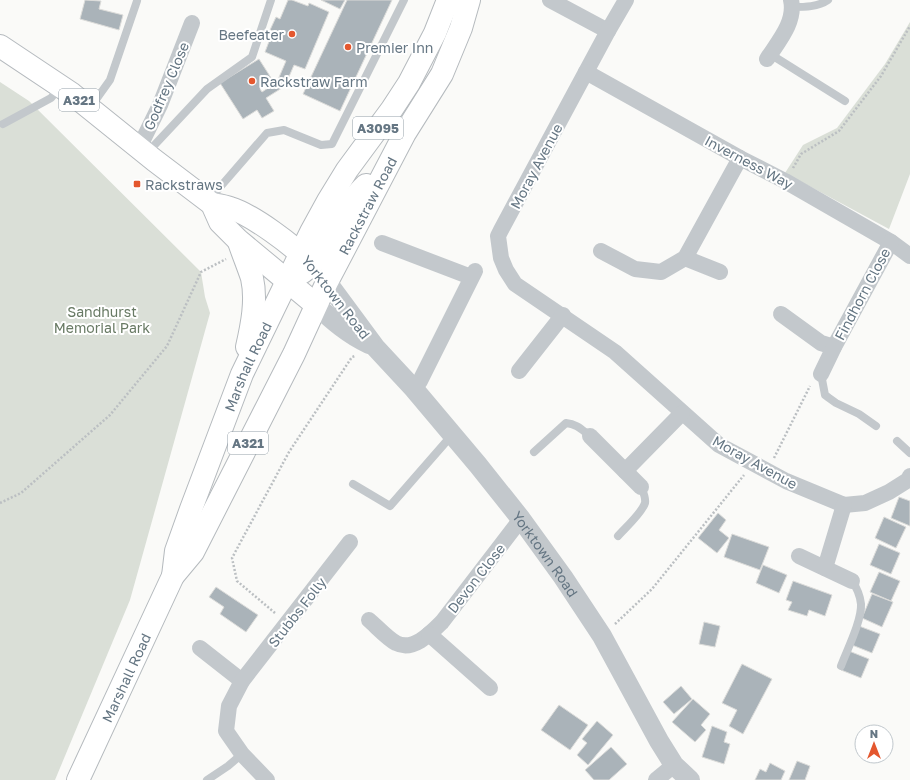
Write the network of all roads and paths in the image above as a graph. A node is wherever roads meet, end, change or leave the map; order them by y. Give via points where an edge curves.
1 (271, 0) edge
2 (404, 0) edge
3 (448, 0) edge
4 (469, 0) edge
5 (550, 0) edge
6 (626, 0) edge
7 (828, 0) edge
8 (137, 1) dead end
9 (792, 4) edge
10 (192, 23) dead end
11 (608, 31) junction
12 (0, 46) edge
13 (769, 57) joint
14 (586, 72) junction
15 (61, 87) junction
16 (845, 101) dead end
17 (90, 109) junction
18 (2, 124) dead end
19 (142, 151) junction
20 (740, 158) junction
21 (388, 166) junction
22 (210, 203) junction
23 (891, 242) junction
24 (382, 243) dead end
25 (235, 248) junction
26 (601, 252) dead end
27 (910, 256) edge
28 (685, 258) junction
29 (306, 259) junction
30 (720, 272) dead end
31 (287, 280) junction
32 (327, 282) junction
33 (315, 304) junction
34 (781, 314) dead end
35 (563, 316) junction
36 (375, 347) junction
37 (834, 347) junction
38 (518, 370) dead end
39 (242, 374) junction
40 (821, 374) junction
41 (414, 389) junction
42 (682, 413) junction
43 (876, 426) dead end
44 (452, 435) junction
45 (590, 436) joint
46 (897, 441) dead end
47 (534, 452) dead end
48 (910, 453) edge
49 (752, 462) junction
50 (625, 471) junction
51 (767, 471) junction
52 (910, 476) edge
53 (353, 484) dead end
54 (641, 487) joint
55 (0, 503) edge
56 (844, 505) junction
57 (521, 519) junction
58 (618, 536) dead end
59 (350, 542) dead end
60 (799, 556) dead end
61 (825, 568) junction
62 (173, 576) junction
63 (852, 581) joint
64 (369, 620) dead end
65 (288, 624) junction
66 (429, 634) junction
67 (602, 636) junction
68 (200, 648) dead end
69 (841, 666) dead end
70 (242, 681) junction
71 (490, 688) dead end
72 (242, 754) junction
73 (674, 765) junction
74 (78, 780) edge
75 (207, 780) edge
76 (267, 780) edge
77 (656, 780) edge
78 (690, 780) edge

1 - 19 lane via 252,58 207,89
2 - 22 lane via 332,144 321,145 284,130 267,133
3 - 29 main road, A3095 via 435,33 409,83 328,201
4 - 21 main road, Rackstraw Road / A3095 via 461,28 442,74 405,133
5 - 11 street
6 - 11 street, Moray Avenue
7 - 9 lane via 812,6
8 - 17 lane via 110,80
9 - 13 street via 790,22
10 - 19 street, Godfrey Close
11 - 14 street, Moray Avenue
12 - 15 main road, Yorktown Road / A321
13 - 16 lane
14 - 20 street, Inverness Way
14 - 35 street, Moray Avenue via 498,236 501,258 515,284
15 - 17 main road, Yorktown Road / A321
15 - 18 lane via 51,98
17 - 19 main road, Yorktown Road / A321
19 - 22 main road, Yorktown Road / A321
20 - 23 street, Inverness Way
20 - 28 street
21 - 29 main road, A3095 via 362,189 319,258
21 - 32 main road, Rackstraw Road / A3095
22 - 25 main road, Yorktown Road / A321
22 - 29 main road, Yorktown Road / A321 via 246,215
23 - 27 street, Inverness Way
23 - 37 street, Findhorn Close
24 - 41 street via 473,274
25 - 31 main road, Yorktown Road / A321
25 - 39 main road via 252,279 254,300 251,331
25 - 55 path via 201,272 167,346 110,415 21,493
26 - 28 street via 635,269 661,272
28 - 30 street
29 - 31 main road, Marshall Road / A321
29 - 32 main road, Yorktown Road / A321
31 - 33 main road, Yorktown Road / A321
31 - 39 main road, Marshall Road / A321
32 - 33 main road, Rackstraw Road / A321
32 - 36 street, Yorktown Road
33 - 36 street, Yorktown Road via 337,325
33 - 62 main road, Marshall Road / A321 via 292,358 193,552
34 - 37 street, Findhorn Close via 821,343
35 - 38 street
35 - 42 street, Moray Avenue via 615,352
36 - 41 street, Yorktown Road
36 - 65 path via 352,357 329,390 289,452 232,558 237,581
37 - 40 street, Findhorn Close
39 - 62 main road, Marshall Road / A321 via 176,552
40 - 43 lane via 825,395
40 - 51 path via 810,386
41 - 44 street, Yorktown Road
42 - 49 street, Moray Avenue via 719,445
42 - 50 street
44 - 53 lane via 390,506
44 - 57 street, Yorktown Road
45 - 47 lane via 579,426 566,423
45 - 50 street
46 - 48 lane
49 - 51 street, Moray Avenue
49 - 67 path via 742,480 652,589
50 - 54 street
51 - 56 street, Moray Avenue via 786,482
52 - 56 street, Moray Avenue via 889,492 865,503
54 - 58 lane via 645,504
56 - 61 street
57 - 66 street, Devon Close via 442,622
57 - 67 street, Yorktown Road
59 - 65 street, Stubbs Folly
60 - 61 street
61 - 63 street
62 - 74 main road, Marshall Road / A321
63 - 69 lane via 858,590 861,605 858,623
64 - 66 street, Devon Close via 396,643 409,645
65 - 70 street, Stubbs Folly
66 - 71 street
67 - 73 street, Yorktown Road via 658,741
68 - 70 street
70 - 72 street, Stubbs Folly via 229,706 226,730
72 - 75 lane
72 - 76 street, Stubbs Folly
73 - 77 street
73 - 78 street, Yorktown Road

